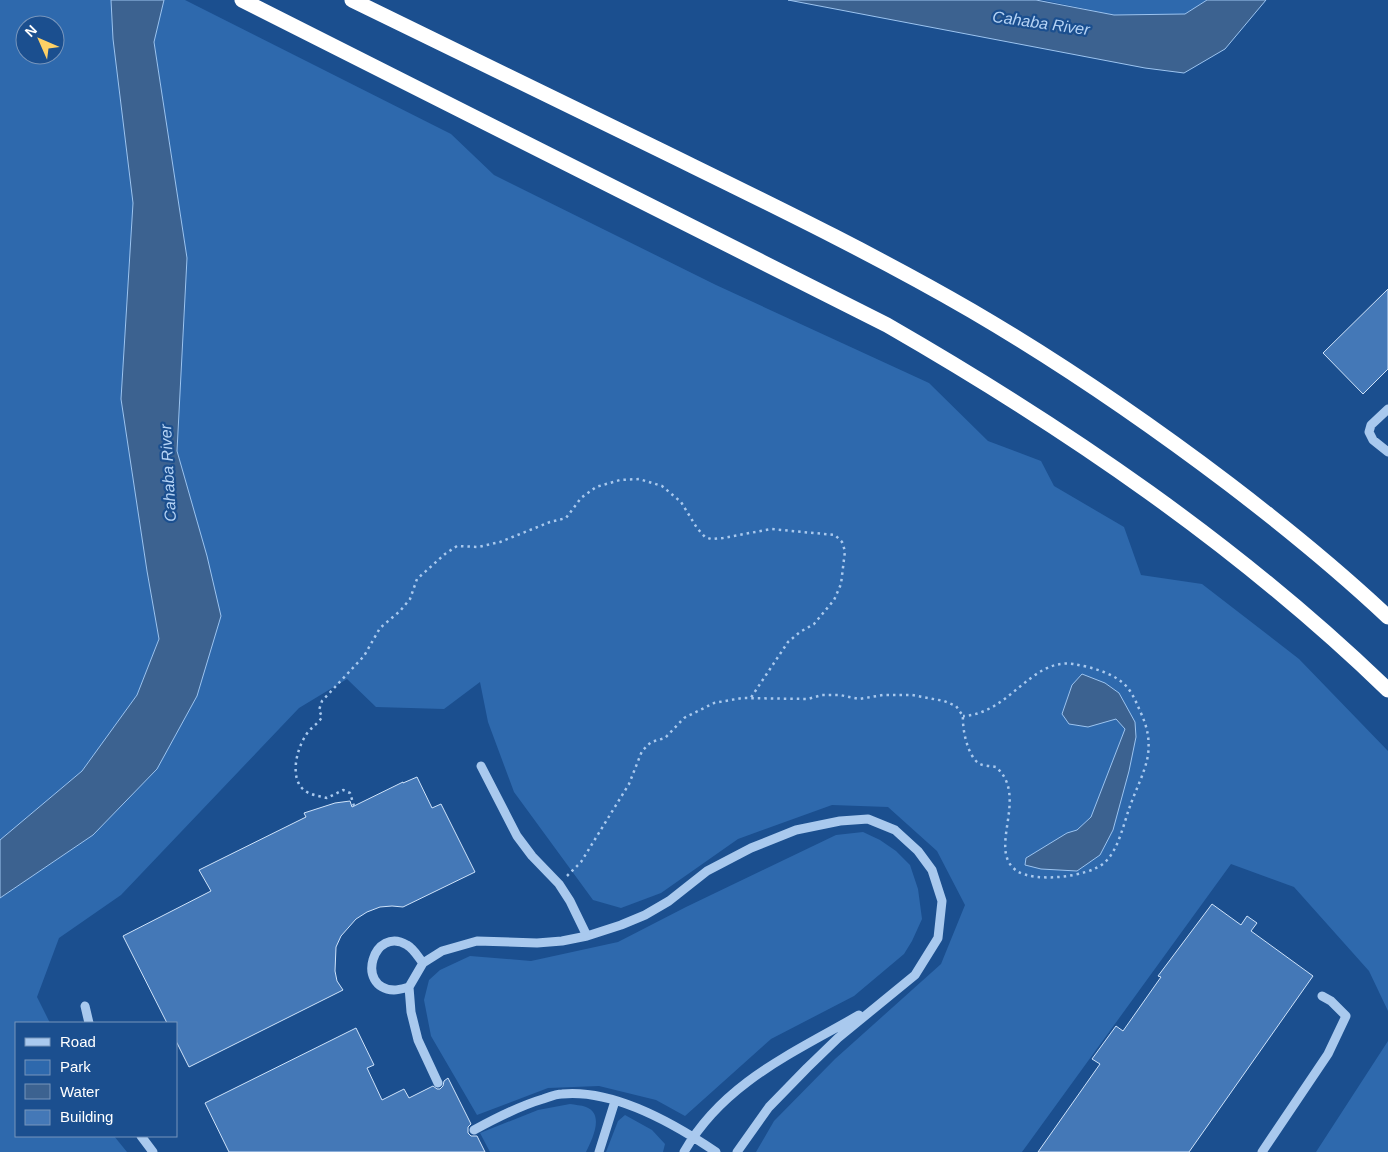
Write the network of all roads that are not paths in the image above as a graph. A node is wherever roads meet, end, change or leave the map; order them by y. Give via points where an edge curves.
1 (242, 0) edge
2 (352, 0) edge
3 (1388, 409) edge
4 (1388, 452) edge
5 (1388, 617) edge
6 (1388, 690) edge
7 (481, 766) dead end
8 (587, 936) junction
9 (423, 963) junction
10 (410, 987) junction
11 (1322, 996) dead end
12 (881, 1002) junction
13 (85, 1006) dead end
14 (89, 1022) edge
15 (438, 1084) dead end
16 (615, 1101) junction
17 (474, 1130) dead end
18 (693, 1136) junction
19 (143, 1137) edge
20 (153, 1152) edge
21 (599, 1152) edge
22 (684, 1152) edge
23 (716, 1152) edge
24 (737, 1152) edge
25 (1262, 1152) edge

1 - 6 highway via 888,325 989,384 1061,430 1222,547 1310,619
2 - 5 highway via 833,236 973,312 1153,427 1264,511
3 - 4 lane via 1369,432 1373,440
7 - 8 lane via 517,836 559,884
8 - 9 lane via 537,943 477,941 442,950
8 - 12 lane via 645,915 708,871 769,841 796,830 868,819 895,830 918,850 932,870 942,901 938,938 914,975
9 - 10 lane
9 - 10 lane via 413,950 400,942 384,944 374,956 372,972 380,984 395,990
10 - 15 lane via 418,1040
11 - 25 lane via 1346,1016 1328,1054
12 - 18 lane via 772,1064 745,1083 713,1111
12 - 24 lane via 838,1038 769,1107
13 - 14 lane
16 - 17 lane via 587,1094 561,1094 523,1105
16 - 18 lane
16 - 21 lane
18 - 22 lane
18 - 23 lane
19 - 20 lane

